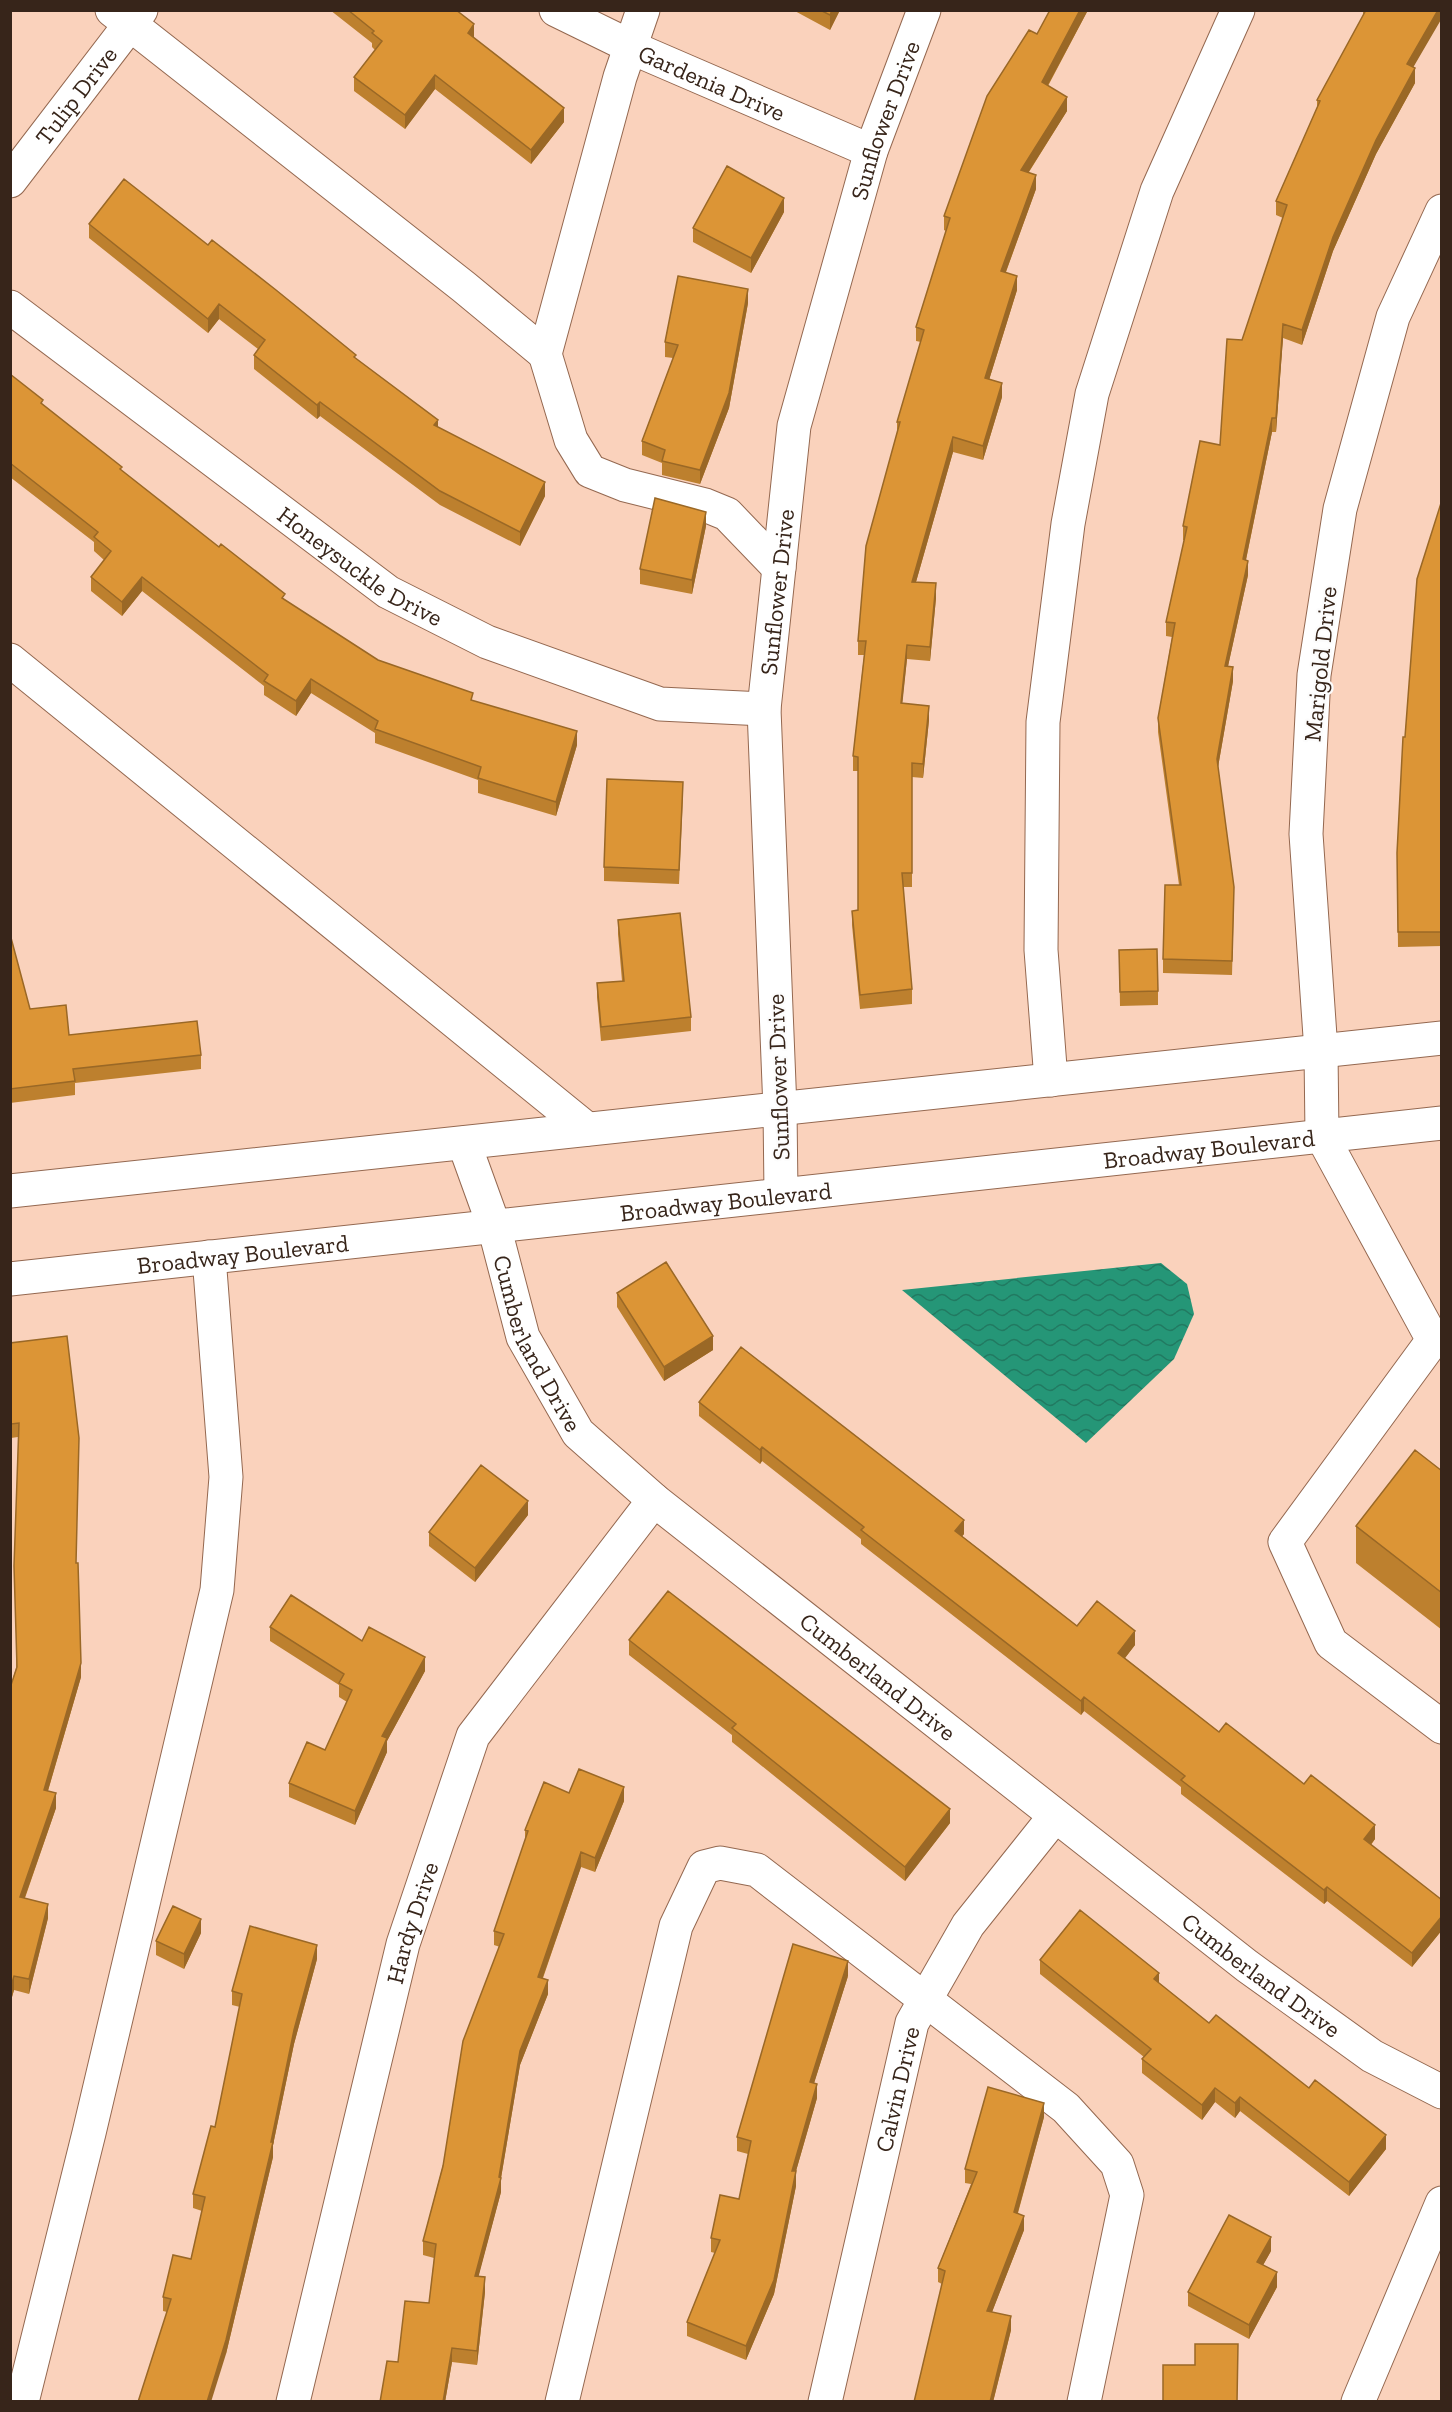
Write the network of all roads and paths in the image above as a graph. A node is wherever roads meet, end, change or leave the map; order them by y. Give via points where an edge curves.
1 (556, 10) edge
2 (644, 10) edge
3 (924, 10) edge
4 (1238, 10) edge
5 (128, 15) edge
6 (630, 46) junction
7 (871, 151) junction
8 (10, 181) edge
9 (1442, 211) edge
10 (10, 307) edge
11 (545, 354) junction
12 (779, 568) junction
13 (10, 660) edge
14 (764, 709) junction
15 (1442, 1038) edge
16 (1321, 1051) junction
17 (1051, 1080) junction
18 (780, 1109) junction
19 (1442, 1123) edge
20 (587, 1129) junction
21 (1322, 1136) junction
22 (464, 1143) junction
23 (10, 1191) edge
24 (781, 1194) junction
25 (494, 1226) junction
26 (209, 1257) junction
27 (10, 1279) edge
28 (1437, 1335) edge
29 (654, 1500) junction
30 (1442, 1727) edge
31 (1055, 1816) junction
32 (926, 1999) junction
33 (1442, 2092) edge
34 (1442, 2203) edge
35 (22, 2402) edge
36 (293, 2402) edge
37 (562, 2402) edge
38 (825, 2402) edge
39 (1084, 2402) edge
40 (1358, 2402) edge

1 - 6 street, Gardenia Drive
2 - 6 street
3 - 7 street, Sunflower Drive
4 - 17 street via 1157,191 1092,394 1068,524 1044,722 1041,950
5 - 8 street, Tulip Drive
5 - 11 street
6 - 7 street, Gardenia Drive
6 - 11 street
7 - 12 street, Sunflower Drive via 794,426
9 - 16 street, Marigold Drive via 1393,317 1343,498 1314,675 1306,834
10 - 14 street, Honeysuckle Drive via 388,591 487,642 660,704
11 - 12 street via 571,440 590,471 727,514
12 - 14 street, Sunflower Drive
13 - 20 street
14 - 18 street, Sunflower Drive
15 - 16 street
16 - 17 street
16 - 21 street, Marigold Drive
17 - 18 street
18 - 20 street
18 - 24 street, Sunflower Drive
19 - 21 street, Broadway Boulevard
20 - 22 street
21 - 24 street, Broadway Boulevard
21 - 28 street
22 - 23 street
22 - 25 street, Cumberland Drive
24 - 25 street, Broadway Boulevard
25 - 26 street, Broadway Boulevard
25 - 29 street, Cumberland Drive via 523,1337 578,1433
26 - 27 street, Broadway Boulevard
26 - 35 street via 226,1477 217,1590
28 - 30 street via 1285,1542 1331,1642
29 - 31 street, Cumberland Drive
29 - 36 street, Hardy Drive via 473,1736 403,1944
31 - 32 street, Calvin Drive via 968,1925
31 - 33 street, Cumberland Drive via 1247,1966 1372,2056
32 - 37 street via 757,1870 720,1863 704,1868 676,1926
32 - 38 street, Calvin Drive via 912,2023
32 - 39 street via 1066,2108 1117,2163 1127,2196
34 - 40 street

